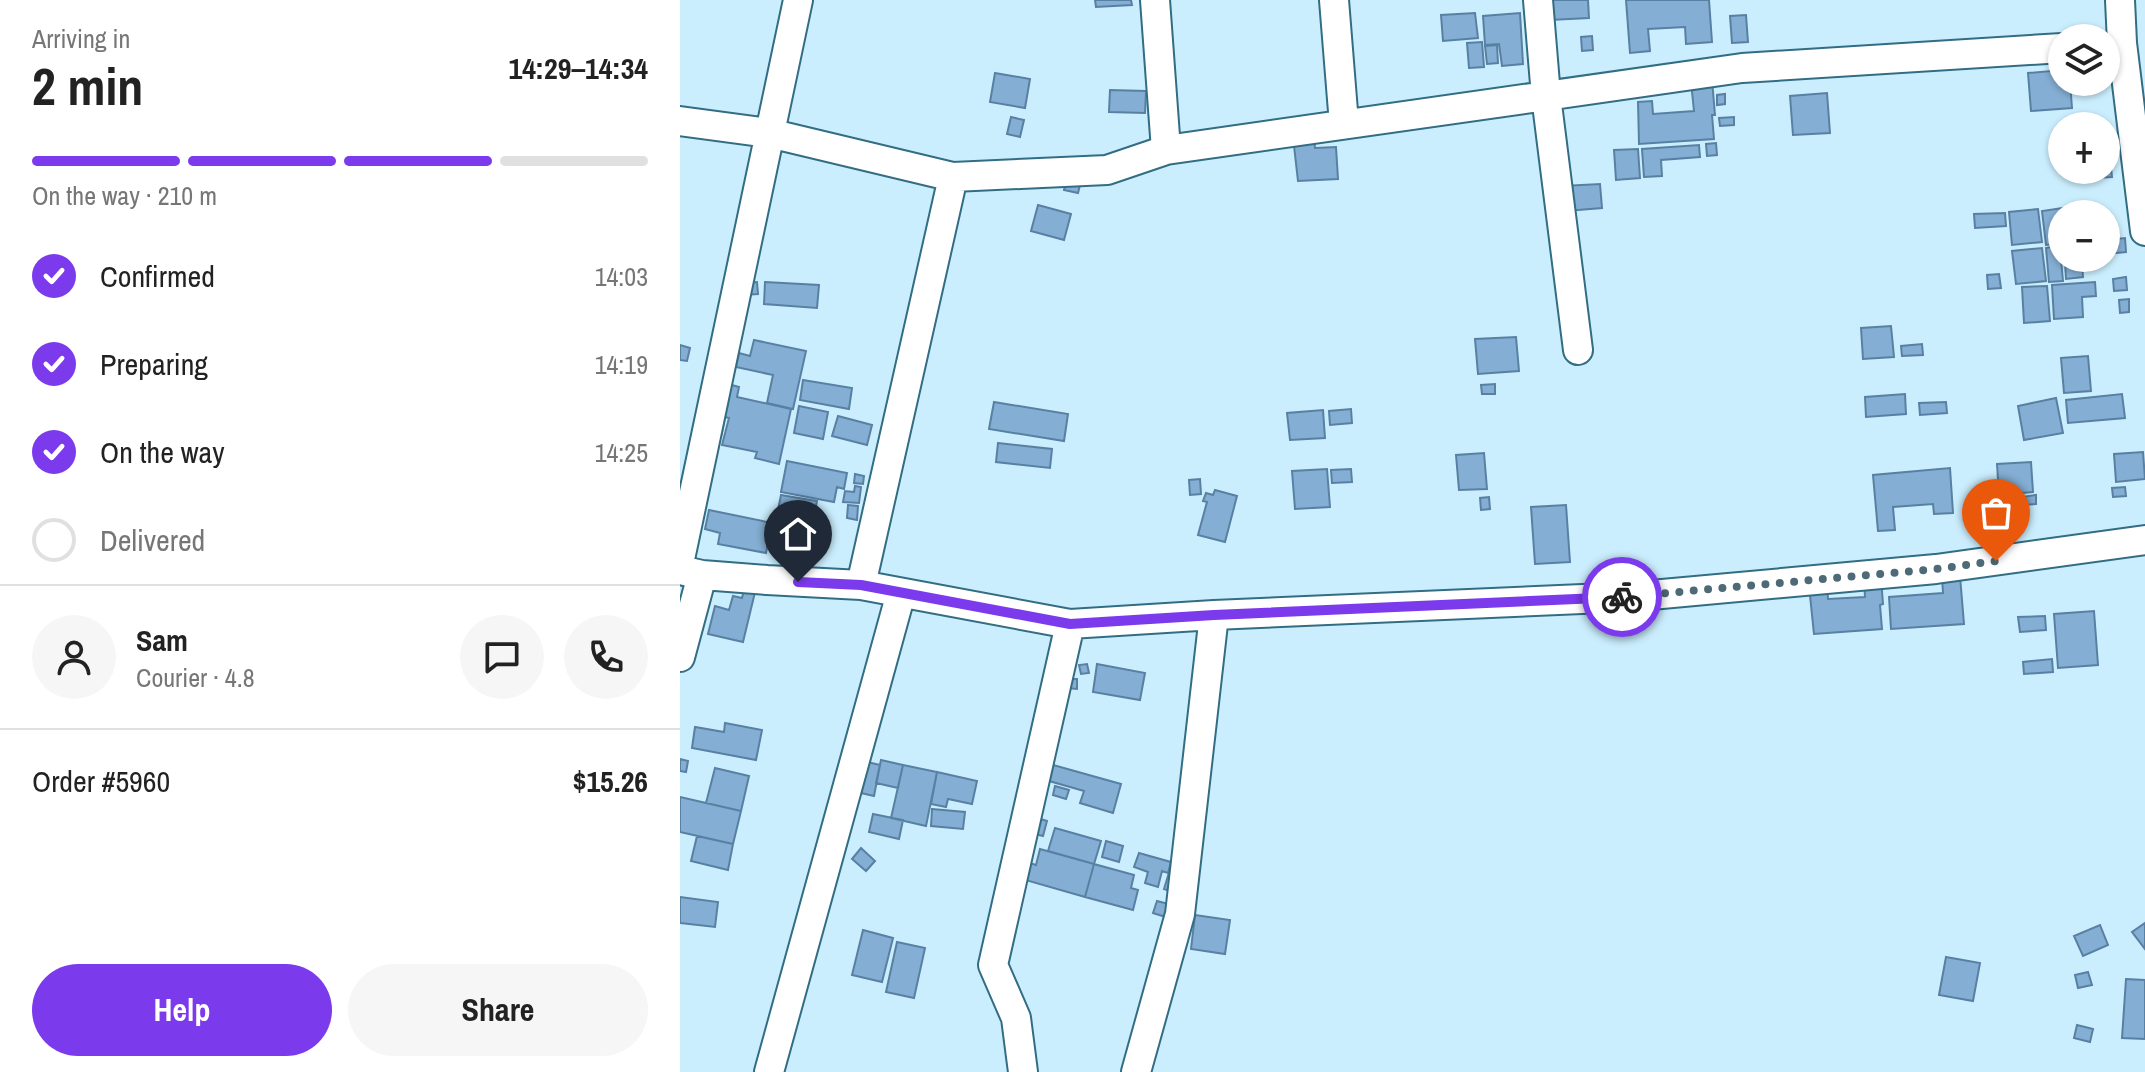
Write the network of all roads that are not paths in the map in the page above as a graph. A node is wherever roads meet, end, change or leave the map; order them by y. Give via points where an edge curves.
1 (798, 0) edge
2 (1155, 0) edge
3 (1334, 0) edge
4 (1538, 0) edge
5 (2120, 0) edge
6 (2124, 43) edge
7 (2048, 49) edge
8 (1546, 96) junction
9 (680, 121) edge
10 (1344, 124) junction
11 (769, 133) junction
12 (1166, 150) junction
13 (953, 177) junction
14 (2145, 231) edge
15 (1578, 350) dead end
16 (2145, 540) edge
17 (687, 568) edge
18 (861, 585) junction
19 (901, 593) junction
20 (1214, 615) junction
21 (1070, 624) junction
22 (680, 657) edge
23 (769, 1072) edge
24 (1023, 1072) edge
25 (1136, 1072) edge

1 - 11 street
2 - 12 street
3 - 10 street
4 - 8 street
5 - 6 street
6 - 14 street
7 - 8 street via 1742,68
8 - 10 street
8 - 15 street
9 - 11 street
10 - 12 street
11 - 13 street
11 - 17 street
12 - 13 street via 1107,170
13 - 18 street
16 - 20 street via 1936,569 1629,597
17 - 18 street
17 - 22 street
18 - 19 street
19 - 21 street
19 - 23 street
20 - 21 street
20 - 25 street via 1180,914
21 - 24 street via 993,965 1016,1018

